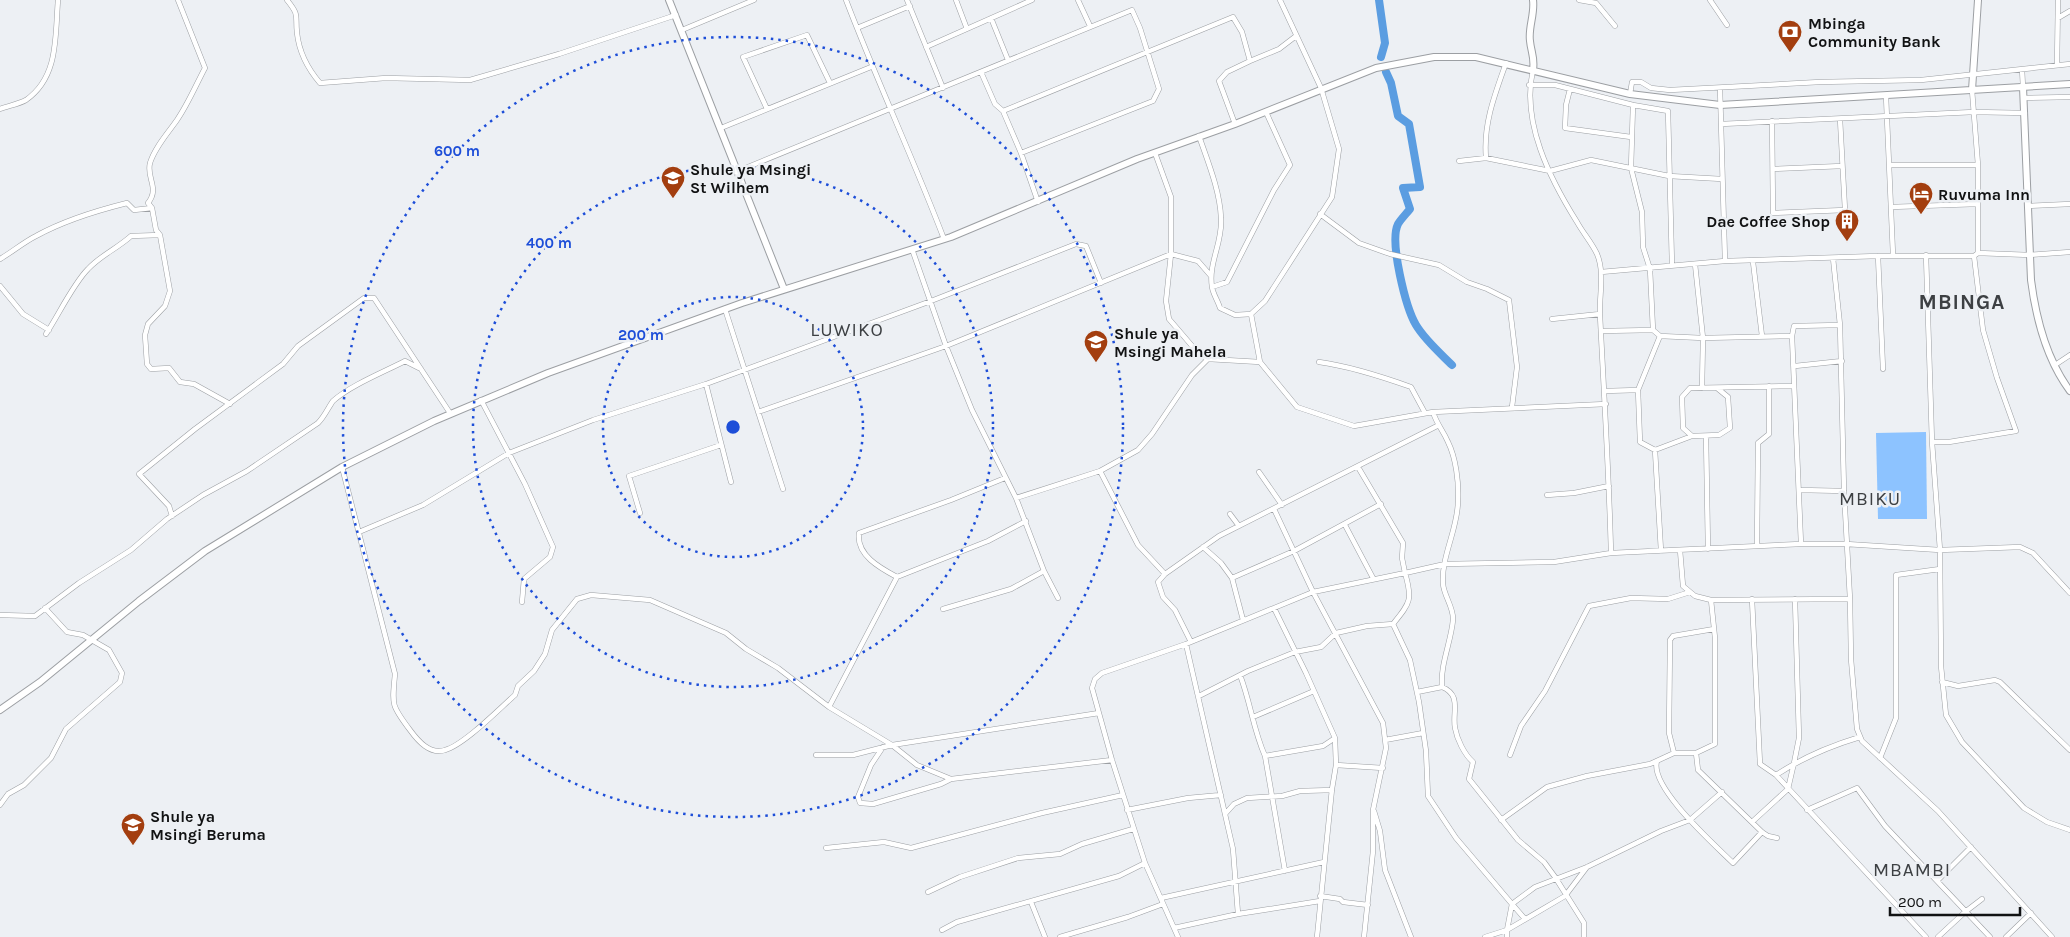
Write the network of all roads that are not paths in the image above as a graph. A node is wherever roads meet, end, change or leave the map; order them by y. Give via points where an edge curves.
1 (58, 0) edge
2 (178, 0) edge
3 (288, 0) edge
4 (670, 0) edge
5 (754, 0) edge
6 (846, 0) edge
7 (908, 0) edge
8 (956, 0) edge
9 (1030, 0) edge
10 (1078, 0) edge
11 (1280, 0) edge
12 (1533, 0) edge
13 (1579, 0) edge
14 (1710, 0) edge
15 (1978, 0) edge
16 (2058, 0) edge
17 (910, 6) junction
18 (2070, 11) edge
19 (676, 15) junction
20 (992, 18) junction
21 (2058, 18) junction
22 (1727, 25) dead end
23 (1090, 26) junction
24 (1615, 26) dead end
25 (857, 28) junction
26 (967, 29) junction
27 (682, 30) junction
28 (1296, 36) junction
29 (926, 46) junction
30 (1146, 51) junction
31 (1008, 60) junction
32 (1250, 61) junction
33 (1506, 63) junction
34 (2070, 64) edge
35 (2057, 65) junction
36 (871, 66) junction
37 (1532, 70) junction
38 (2022, 70) junction
39 (981, 72) junction
40 (1973, 76) junction
41 (830, 83) junction
42 (2070, 84) edge
43 (1529, 85) junction
44 (2023, 87) junction
45 (943, 88) junction
46 (1321, 88) junction
47 (1720, 88) junction
48 (1570, 89) junction
49 (1972, 90) junction
50 (1630, 94) junction
51 (1886, 96) junction
52 (2070, 97) edge
53 (2024, 98) junction
54 (1633, 105) junction
55 (1720, 105) junction
56 (0, 109) edge
57 (766, 109) junction
58 (890, 109) junction
59 (1003, 111) junction
60 (1266, 112) junction
61 (1974, 112) junction
62 (2025, 113) junction
63 (1887, 116) junction
64 (1840, 119) junction
65 (1772, 121) junction
66 (1235, 124) junction
67 (1721, 124) junction
68 (721, 128) junction
69 (1199, 136) junction
70 (1632, 137) junction
71 (1155, 152) junction
72 (1021, 153) junction
73 (1486, 158) junction
74 (1459, 161) dead end
75 (1978, 164) junction
76 (1890, 165) junction
77 (1842, 166) junction
78 (1631, 168) junction
79 (1773, 169) junction
80 (738, 170) junction
81 (1550, 171) junction
82 (1669, 176) junction
83 (1722, 179) junction
84 (1038, 202) junction
85 (1977, 204) junction
86 (2070, 204) edge
87 (2030, 206) junction
88 (1891, 207) junction
89 (152, 208) junction
90 (1320, 214) junction
91 (160, 235) junction
92 (944, 238) junction
93 (912, 248) junction
94 (2070, 252) edge
95 (1171, 254) junction
96 (1893, 255) junction
97 (1926, 255) junction
98 (1976, 255) junction
99 (2030, 255) junction
100 (1878, 256) junction
101 (1833, 258) junction
102 (0, 259) edge
103 (1726, 261) junction
104 (1752, 262) junction
105 (1695, 264) junction
106 (1672, 265) junction
107 (1650, 269) junction
108 (1601, 272) junction
109 (1212, 278) junction
110 (1101, 283) junction
111 (0, 286) edge
112 (1212, 287) junction
113 (784, 289) junction
114 (931, 301) junction
115 (725, 309) junction
116 (1251, 314) junction
117 (1600, 314) junction
118 (1552, 319) dead end
119 (1840, 325) junction
120 (1653, 330) junction
121 (1602, 331) junction
122 (1660, 336) junction
123 (1762, 336) junction
124 (1792, 336) junction
125 (1703, 338) junction
126 (946, 346) junction
127 (2070, 355) edge
128 (1208, 359) junction
129 (1842, 361) junction
130 (1260, 362) junction
131 (1319, 362) dead end
132 (2055, 365) junction
133 (1795, 366) junction
134 (420, 369) junction
135 (744, 369) junction
136 (1883, 369) dead end
137 (706, 384) junction
138 (1769, 386) junction
139 (1794, 386) junction
140 (1702, 388) junction
141 (1717, 388) junction
142 (1638, 390) junction
143 (1605, 391) junction
144 (2070, 391) edge
145 (480, 400) junction
146 (230, 404) junction
147 (1606, 404) junction
148 (1512, 407) junction
149 (758, 412) junction
150 (1433, 412) junction
151 (450, 413) junction
152 (1425, 413) junction
153 (1438, 426) junction
154 (1692, 436) junction
155 (1706, 436) junction
156 (1932, 442) junction
157 (721, 445) junction
158 (1655, 450) junction
159 (508, 452) junction
160 (342, 467) junction
161 (1358, 467) junction
162 (1100, 471) junction
163 (1259, 472) dead end
164 (1005, 478) junction
165 (731, 482) dead end
166 (1609, 486) junction
167 (783, 489) dead end
168 (1800, 490) junction
169 (1844, 491) junction
170 (1547, 495) dead end
171 (1016, 498) junction
172 (1381, 504) junction
173 (1282, 505) junction
174 (1274, 509) junction
175 (640, 513) dead end
176 (1230, 514) dead end
177 (172, 516) junction
178 (1026, 521) junction
179 (1346, 525) junction
180 (1239, 526) junction
181 (359, 532) junction
182 (1802, 544) junction
183 (1846, 544) junction
184 (1758, 546) junction
185 (1203, 547) junction
186 (1708, 549) junction
187 (1680, 550) junction
188 (1940, 550) junction
189 (1294, 551) junction
190 (1661, 551) junction
191 (1611, 553) junction
192 (1445, 564) junction
193 (1940, 569) junction
194 (1044, 571) junction
195 (1405, 573) junction
196 (1165, 574) junction
197 (897, 577) junction
198 (1232, 578) junction
199 (1373, 578) junction
200 (1313, 592) junction
201 (1690, 592) junction
202 (2070, 593) edge
203 (1058, 598) dead end
204 (1752, 599) junction
205 (1795, 599) junction
206 (1850, 599) junction
207 (1711, 600) junction
208 (522, 602) dead end
209 (45, 608) junction
210 (1274, 608) junction
211 (943, 609) dead end
212 (0, 615) edge
213 (1243, 620) junction
214 (1393, 624) junction
215 (1714, 629) junction
216 (1336, 633) junction
217 (92, 640) junction
218 (1188, 643) junction
219 (1295, 652) junction
220 (1240, 676) junction
221 (1942, 682) junction
222 (1442, 687) junction
223 (1314, 691) junction
224 (1417, 692) junction
225 (1199, 696) junction
226 (829, 707) junction
227 (0, 710) edge
228 (1099, 713) junction
229 (1253, 717) junction
230 (1423, 733) junction
231 (1860, 737) junction
232 (1335, 738) junction
233 (1385, 740) junction
234 (892, 745) junction
235 (883, 747) junction
236 (2070, 750) edge
237 (1674, 753) junction
238 (1696, 753) junction
239 (816, 755) dead end
240 (1510, 755) dead end
241 (1265, 756) junction
242 (1880, 758) junction
243 (1112, 760) junction
244 (1657, 761) junction
245 (1794, 763) junction
246 (1336, 765) junction
247 (1383, 768) junction
248 (1776, 775) junction
249 (950, 779) junction
250 (1788, 789) junction
251 (1332, 790) junction
252 (1722, 792) junction
253 (1221, 795) junction
254 (1272, 795) junction
255 (1123, 796) junction
256 (0, 805) edge
257 (1127, 810) junction
258 (1373, 810) junction
259 (1807, 810) junction
260 (1225, 814) junction
261 (1501, 820) junction
262 (1690, 820) junction
263 (1752, 822) junction
264 (1133, 828) junction
265 (2070, 830) edge
266 (1762, 832) junction
267 (1776, 838) dead end
268 (1971, 847) junction
269 (826, 848) dead end
270 (1324, 862) junction
271 (1145, 863) junction
272 (1587, 867) junction
273 (1285, 871) junction
274 (1555, 878) junction
275 (1937, 881) junction
276 (1234, 883) junction
277 (928, 892) dead end
278 (1565, 896) junction
279 (1161, 898) junction
280 (1320, 899) junction
281 (1982, 899) dead end
282 (1031, 902) junction
283 (1164, 904) junction
284 (1512, 904) junction
285 (1368, 905) junction
286 (1964, 912) junction
287 (2031, 913) junction
288 (1238, 914) junction
289 (1525, 919) junction
290 (1174, 928) junction
291 (942, 930) dead end
292 (1507, 930) junction
293 (1069, 936) edge
294 (1045, 937) edge
295 (1060, 937) edge
296 (1178, 937) edge
297 (1317, 937) edge
298 (1364, 937) edge
299 (1411, 937) edge
300 (1485, 937) edge
301 (1508, 937) edge
302 (1584, 937) edge
303 (1926, 937) edge
304 (1938, 937) edge
305 (1990, 937) edge
306 (2006, 937) edge
307 (2052, 937) edge

1 - 56 street via 53,64 48,76 26,100
2 - 89 street via 205,68 149,165 154,190 148,203
3 - 19 street via 297,12 297,33 308,69 320,83 386,78 470,80
4 - 19 main road
5 - 27 street
6 - 25 street
7 - 17 street
8 - 26 street
9 - 20 street
10 - 23 street
11 - 28 street
12 - 37 main road via 1530,41 1535,61
13 - 24 street via 1596,3
14 - 22 street
15 - 40 main road
16 - 21 street
17 - 25 street
17 - 29 street
18 - 21 street
19 - 27 main road
20 - 26 street
20 - 31 street
21 - 35 street
23 - 30 street via 1132,10
23 - 31 street
25 - 36 street
26 - 29 street
27 - 68 main road
28 - 32 street via 1279,49
28 - 46 street
29 - 45 street
30 - 32 street via 1233,17 1242,32
30 - 59 street
30 - 72 street via 1159,89 1153,100
31 - 39 street
32 - 66 street via 1227,72 1219,81
33 - 37 main road
33 - 46 main road via 1476,57 1434,57 1376,68
33 - 73 street via 1490,111 1484,140
34 - 35 street
35 - 38 street
36 - 41 street
36 - 58 street
37 - 43 street
37 - 50 main road
38 - 40 street
38 - 44 street
39 - 45 street
39 - 59 street via 995,104
40 - 47 street
40 - 49 main road
41 - 57 street
41 - 57 street via 808,35 743,57
42 - 44 main road
43 - 48 street
43 - 81 street via 1532,122
44 - 49 main road
44 - 53 main road
45 - 58 street
46 - 60 main road
46 - 90 street via 1339,149 1332,197
47 - 50 street via 1670,90 1632,82
47 - 55 street
48 - 54 street
48 - 70 street via 1565,128
49 - 51 main road
49 - 61 street
50 - 55 main road
51 - 55 main road
51 - 63 street
52 - 53 street
53 - 62 main road
54 - 70 street
54 - 82 street via 1668,111
55 - 67 street
57 - 68 street
58 - 80 street
58 - 92 street
59 - 72 street
60 - 66 main road
60 - 112 street via 1290,165 1227,282
61 - 62 street
61 - 63 street
61 - 75 street
62 - 87 main road
63 - 64 street
63 - 76 street
64 - 65 street
64 - 77 street
65 - 67 street
65 - 79 street
66 - 69 main road
67 - 83 street
68 - 80 main road
69 - 71 main road
69 - 109 street via 1221,218
70 - 78 street
71 - 84 main road
71 - 95 street via 1171,197
72 - 84 street
73 - 74 street
73 - 81 street
75 - 76 street
75 - 85 street
76 - 88 street
77 - 79 street
77 - 79 street via 1845,210 1773,213
78 - 81 street via 1591,160
78 - 82 street
78 - 107 street via 1642,212 1643,247
80 - 113 main road
81 - 108 street via 1597,254
82 - 83 street
82 - 106 street
83 - 103 street
84 - 92 main road
85 - 88 street
85 - 98 street
86 - 87 street
87 - 99 main road
88 - 96 street
89 - 91 street
89 - 102 street via 134,210 128,203 102,208 34,237
90 - 116 street via 1265,301
90 - 148 street via 1359,243 1439,265 1467,282 1509,300 1517,367
91 - 111 street via 131,236 106,252 86,270 47,332 23,314
91 - 146 street via 170,291 165,306 148,324 144,335 147,364 151,368 169,368 180,382 194,384
92 - 93 main road
93 - 113 main road
93 - 114 street
94 - 99 street
95 - 109 street via 1198,261
95 - 110 street
95 - 128 street via 1166,301 1169,318 1199,354
96 - 97 street
96 - 100 street
97 - 98 street
97 - 156 street
98 - 99 street
98 - 156 street via 1983,330 2016,431
99 - 132 main road via 2035,310
100 - 101 street
100 - 136 street
101 - 104 street
101 - 119 street
103 - 104 street
103 - 105 street
104 - 123 street
105 - 106 street
105 - 125 street
106 - 107 street
107 - 108 street
107 - 120 street
108 - 117 street
109 - 112 street
110 - 114 street via 1086,246 1076,244
110 - 126 street
112 - 116 street via 1220,308 1235,315
113 - 115 main road
114 - 126 street
114 - 135 street
115 - 135 street
115 - 145 main road
116 - 130 street
117 - 118 street
117 - 121 street
119 - 124 street via 1794,326
119 - 129 street
120 - 121 street
120 - 122 street
121 - 143 street
122 - 125 street
122 - 142 street
123 - 124 street
123 - 125 street
124 - 133 street
125 - 140 street
126 - 149 street
126 - 164 street
127 - 132 street
128 - 130 street
128 - 162 street via 1192,375 1138,450
129 - 133 street
129 - 169 street
130 - 152 street via 1297,407 1354,426
131 - 152 street via 1344,366 1411,387
132 - 144 main road
133 - 139 street
134 - 146 street via 374,298 364,298 298,346 284,364
134 - 151 street
134 - 177 street via 405,361 342,395 331,403 328,413 318,423
135 - 137 street
135 - 149 street
137 - 157 street
137 - 159 street via 593,420
138 - 139 street
138 - 141 street
138 - 184 street via 1769,434 1758,443
139 - 168 street
140 - 141 street
140 - 154 street via 1690,388 1682,397 1682,428
141 - 155 street via 1728,397 1730,428 1719,435
142 - 143 street
142 - 158 street via 1640,442
143 - 147 street
145 - 151 main road
145 - 159 street
146 - 177 street via 139,474 168,506
147 - 148 street
147 - 166 street
148 - 150 street
149 - 167 street
150 - 152 street
150 - 153 street
151 - 160 main road
153 - 161 street
153 - 192 street via 1449,442 1458,502
154 - 155 street
154 - 158 street
155 - 186 street
156 - 188 street
157 - 165 street
157 - 175 street via 630,476
158 - 190 street
159 - 181 street via 423,505
159 - 208 street via 553,547 550,557 524,579
160 - 181 street
160 - 217 main road via 205,551
161 - 172 street
161 - 173 street
162 - 171 street
162 - 196 street via 1138,545
163 - 173 street
164 - 171 street
164 - 197 street via 859,533 858,544 864,554
166 - 170 street
166 - 191 street
168 - 169 street
168 - 182 street
169 - 183 street
171 - 178 street
172 - 179 street
172 - 195 street via 1403,542
173 - 174 street
174 - 180 street
174 - 189 street
176 - 180 street
177 - 209 street via 131,550
178 - 194 street
178 - 197 street via 988,541
179 - 189 street
179 - 199 street
180 - 185 street
181 - 226 street via 395,674 392,702 421,744 430,749 444,751 461,741 515,695 518,686 545,654 552,630 566,610 576,599 591,595 650,600 726,633
182 - 183 street
182 - 184 street
183 - 188 street
183 - 206 street
184 - 186 street
185 - 196 street
185 - 198 street
186 - 187 street
187 - 190 street
187 - 201 street via 1683,586
188 - 193 street
188 - 202 street via 2020,547 2033,553
189 - 198 street
189 - 200 street
190 - 191 street
191 - 192 street via 1554,562
192 - 195 street
192 - 222 street via 1443,584 1453,617 1450,647 1441,676
193 - 221 street
193 - 242 street via 1896,576 1896,718
194 - 203 street
194 - 211 street via 1011,588
195 - 199 street
195 - 214 street via 1409,604
196 - 218 street via 1158,582 1163,597 1175,610
197 - 226 street
198 - 213 street
199 - 200 street
200 - 210 street
200 - 216 street
201 - 207 street
201 - 240 street via 1668,599 1631,598 1588,606 1545,691 1521,726
204 - 205 street
204 - 207 street
204 - 248 street via 1760,764
205 - 206 street
205 - 245 street via 1799,738
206 - 231 street via 1851,659
207 - 215 street
209 - 212 street via 35,616
209 - 217 street via 68,632
210 - 213 street
210 - 219 street
213 - 218 street
214 - 216 street
214 - 224 street via 1410,660
215 - 237 street via 1673,636 1670,640 1669,734
215 - 238 street via 1715,744
216 - 219 street via 1321,647
216 - 233 street via 1383,723
217 - 227 main road
217 - 256 street via 109,650 122,673 120,682 66,729 52,758 24,785 8,794
218 - 225 street
218 - 228 street via 1102,673 1092,688
219 - 220 street
219 - 223 street
220 - 225 street
220 - 229 street
221 - 236 street via 1958,686 2000,682
221 - 265 street via 1946,715 1962,742 2024,808 2047,822
222 - 224 street
222 - 261 street via 1449,690 1456,700 1455,728 1466,756 1473,762 1469,778
223 - 229 street
223 - 232 street
224 - 230 street
225 - 253 street
226 - 234 street
228 - 234 street
228 - 243 street
229 - 241 street via 1254,732
230 - 233 street
230 - 284 street via 1428,796 1456,838
231 - 242 street
231 - 245 street
232 - 241 street via 1322,746
232 - 246 street
233 - 247 street
234 - 235 street
234 - 249 street via 917,765
235 - 239 street via 853,755
235 - 249 street via 871,765 858,798 860,803 874,804
237 - 238 street
237 - 244 street
238 - 252 street via 1698,770
241 - 254 street
242 - 268 street via 1938,811
243 - 249 street
243 - 255 street
244 - 261 street via 1546,787
244 - 262 street via 1661,781
245 - 248 street
245 - 250 street
246 - 247 street
246 - 251 street
247 - 258 street
248 - 250 street
250 - 259 street
250 - 263 street
251 - 254 street
251 - 270 street
252 - 262 street
252 - 263 street
253 - 257 street
253 - 260 street
254 - 260 street via 1239,800
254 - 273 street
255 - 257 street
255 - 269 street via 1042,813 911,848 884,842
257 - 264 street
258 - 285 street
258 - 299 street via 1386,870
259 - 275 street via 1857,788 1885,826
259 - 303 street
260 - 276 street via 1233,849
261 - 274 street via 1544,862
262 - 266 street via 1733,863
262 - 272 street via 1662,830
263 - 266 street
264 - 271 street
264 - 277 street via 1060,854 1018,858 960,877
266 - 267 street
268 - 275 street
268 - 287 street
270 - 273 street
270 - 280 street
271 - 279 street
271 - 282 street via 1119,876
272 - 274 street
272 - 278 street
273 - 276 street
274 - 278 street
274 - 284 street via 1535,887
275 - 286 street
276 - 279 street
276 - 288 street
278 - 289 street
278 - 302 street via 1584,923
279 - 283 street
280 - 285 street
280 - 288 street
280 - 297 street
281 - 286 street
282 - 291 street via 957,922
282 - 294 street
283 - 290 street
283 - 293 street
284 - 289 street
284 - 292 street
285 - 298 street
286 - 304 street
286 - 305 street
287 - 306 street
287 - 307 street
288 - 290 street
289 - 292 street
290 - 296 street
292 - 300 street
292 - 301 street
293 - 295 street

